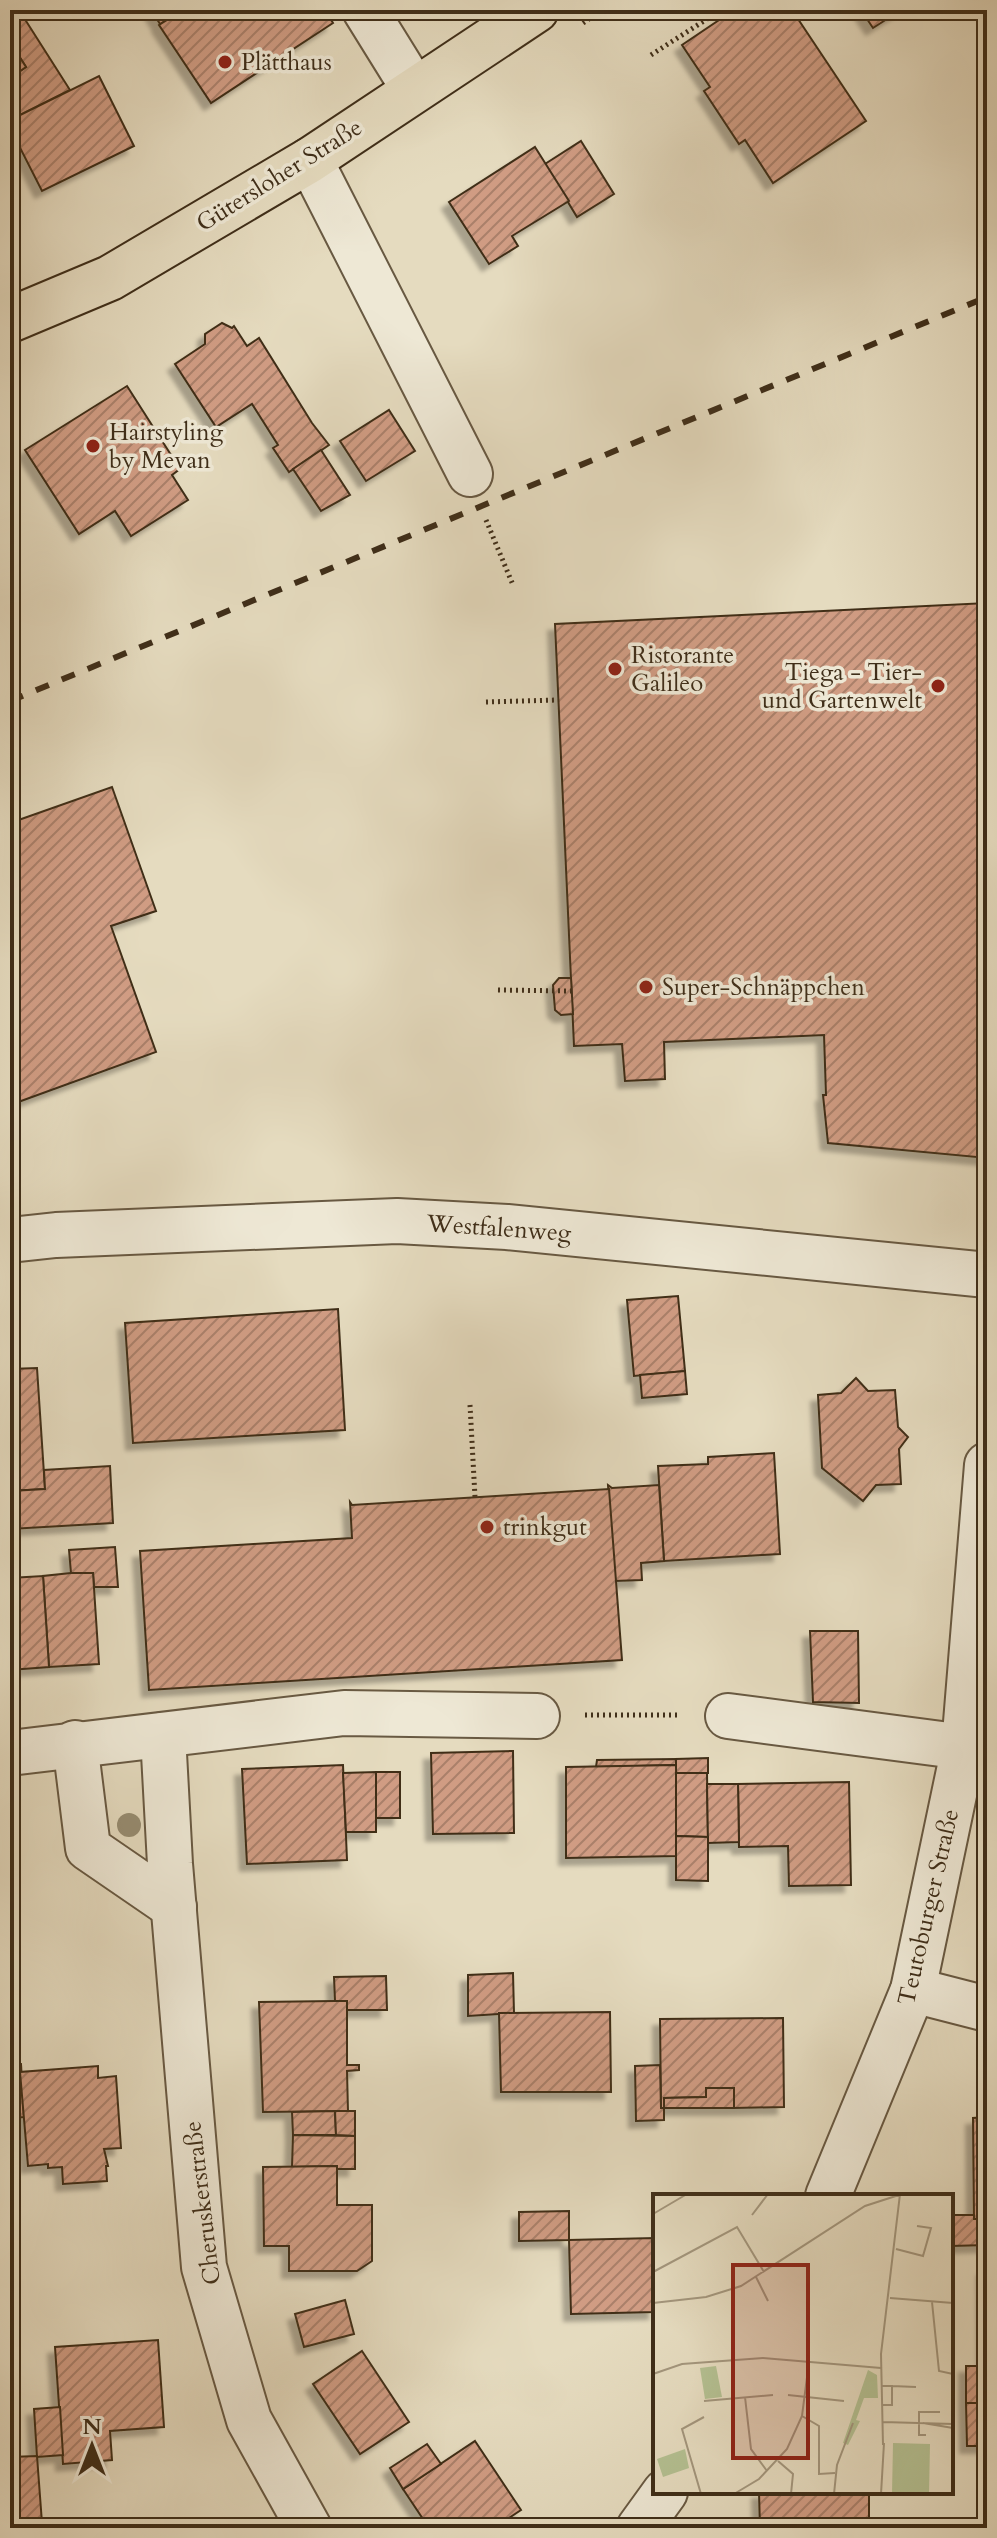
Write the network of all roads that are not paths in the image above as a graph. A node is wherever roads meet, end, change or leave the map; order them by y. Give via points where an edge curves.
1 (365, 10) edge
2 (536, 10) edge
3 (414, 89) junction
4 (310, 160) junction
5 (10, 320) edge
6 (470, 474) road end
7 (10, 1240) edge
8 (987, 1275) edge
9 (987, 1465) edge
10 (537, 1716) road end
11 (728, 1716) road end
12 (163, 1735) junction
13 (75, 1743) junction
14 (976, 1749) edge
15 (10, 1753) edge
16 (174, 1907) junction
17 (913, 1990) junction
18 (987, 2009) edge
19 (829, 2194) edge
20 (664, 2494) edge
21 (309, 2528) edge
22 (639, 2528) edge

1 - 3 street
2 - 3 main road, Gütersloher Straße
3 - 4 main road, Gütersloher Straße
4 - 5 main road, Gütersloher Straße via 110,278
4 - 6 street
7 - 8 street, Westfalenweg via 397,1221 507,1227
9 - 14 street, Teutoburger Straße
10 - 12 street via 344,1713
11 - 14 street
12 - 13 street
12 - 16 street, Cheruskerstraße
13 - 15 street
13 - 16 street via 88,1848
14 - 17 street, Teutoburger Straße
16 - 21 street, Cheruskerstraße via 204,2267 249,2420
17 - 18 street
17 - 19 street, Teutoburger Straße
20 - 22 street

